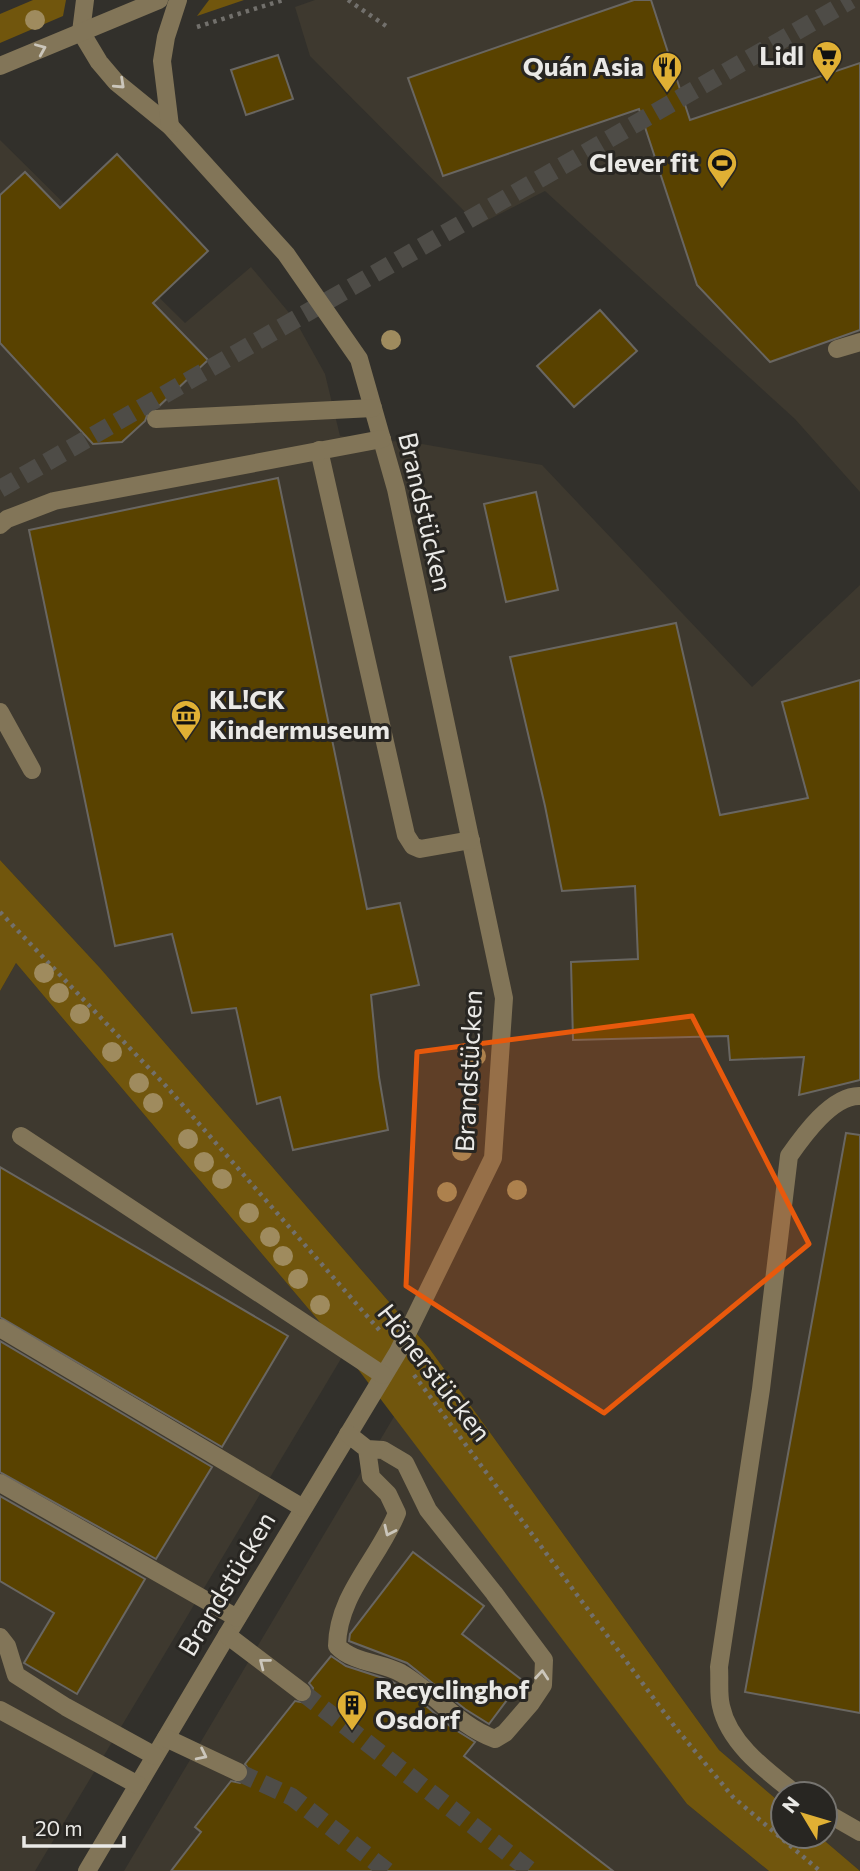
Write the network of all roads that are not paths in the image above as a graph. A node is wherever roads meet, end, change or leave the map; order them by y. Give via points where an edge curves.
1 (85, 0) edge
2 (159, 0) edge
3 (178, 0) edge
4 (81, 32) junction
5 (0, 66) edge
6 (170, 126) junction
7 (860, 342) edge
8 (837, 349) dead end
9 (373, 408) junction
10 (156, 419) dead end
11 (382, 439) junction
12 (319, 450) junction
13 (0, 525) edge
14 (0, 712) edge
15 (32, 770) dead end
16 (471, 840) junction
17 (860, 1096) edge
18 (21, 1136) dead end
19 (0, 1328) edge
20 (383, 1375) junction
21 (348, 1434) junction
22 (368, 1449) junction
23 (0, 1483) edge
24 (303, 1508) junction
25 (237, 1618) junction
26 (227, 1635) junction
27 (0, 1637) edge
28 (302, 1692) tunnel mouth
29 (0, 1710) edge
30 (166, 1738) junction
31 (155, 1756) junction
32 (239, 1772) tunnel mouth
33 (778, 1780) edge
34 (138, 1784) junction
35 (839, 1820) edge
36 (860, 1832) edge
37 (87, 1871) edge

1 - 4 street
2 - 4 street
3 - 6 street via 162,61
5 -> 4 street
4 -> 6 street, Brandstücken via 116,82
6 - 9 street, Brandstücken via 286,254 359,359
7 - 8 street
9 - 10 street
9 - 11 street, Brandstücken
11 - 12 street
11 - 16 street, Brandstücken
12 - 13 street via 54,501
12 - 16 street via 406,835 420,849
14 - 15 street
16 - 20 street, Brandstücken via 504,998 494,1158
17 - 33 street via 839,1102 810,1126 789,1156 761,1389 719,1667 721,1707 734,1736
18 - 20 street
19 - 24 street
20 - 21 street, Brandstücken
21 - 22 street
21 - 24 street, Brandstücken
22 -> 22 street via 371,1477 388,1494 397,1513 388,1536 345,1604 337,1646 345,1655 384,1664 404,1675 477,1732 495,1739 543,1685 544,1660 428,1510 405,1463 383,1450
23 - 25 street
24 - 25 street, Brandstücken
25 - 26 street, Brandstücken
28 -> 26 street
26 - 30 street, Brandstücken
27 - 31 street via 16,1675
29 - 34 street
30 - 31 street, Brandstücken
30 -> 32 street
31 - 34 street, Brandstücken
34 - 37 street, Brandstücken
35 - 36 street

